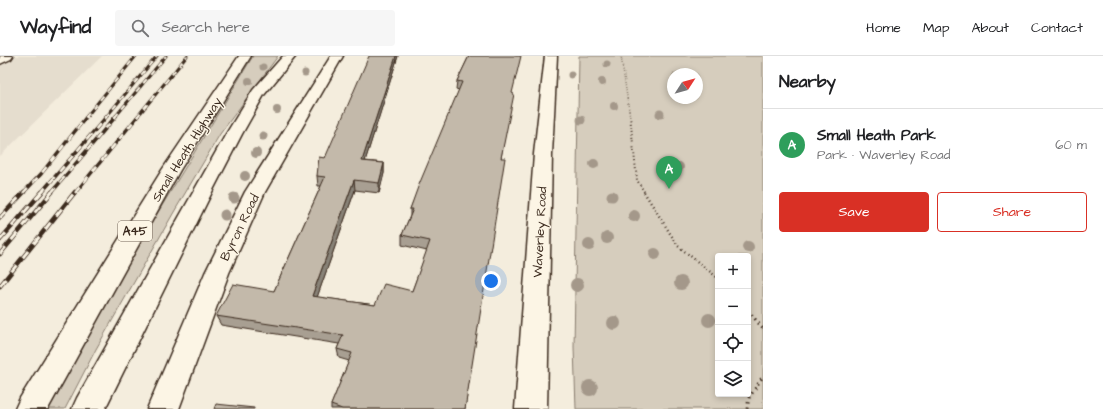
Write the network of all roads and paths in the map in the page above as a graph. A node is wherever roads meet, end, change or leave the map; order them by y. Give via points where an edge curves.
1 (7, 56) edge
2 (245, 56) edge
3 (290, 56) edge
4 (337, 56) edge
5 (551, 56) edge
6 (621, 56) edge
7 (0, 60) edge
8 (715, 276) edge
9 (751, 314) edge
10 (763, 330) edge
11 (763, 376) edge
12 (31, 409) edge
13 (88, 409) edge
14 (163, 409) edge
15 (531, 409) edge
16 (747, 409) edge

1 - 7 main road
2 - 12 main road, Small Heath Highway / A45 via 171,170
3 - 13 main road via 258,93 234,134
4 - 14 main road, Byron Road via 255,192 217,273
5 - 15 main road, Waverley Road via 543,154
6 - 8 path via 637,180 678,246
9 - 10 path
11 - 16 path via 750,398

